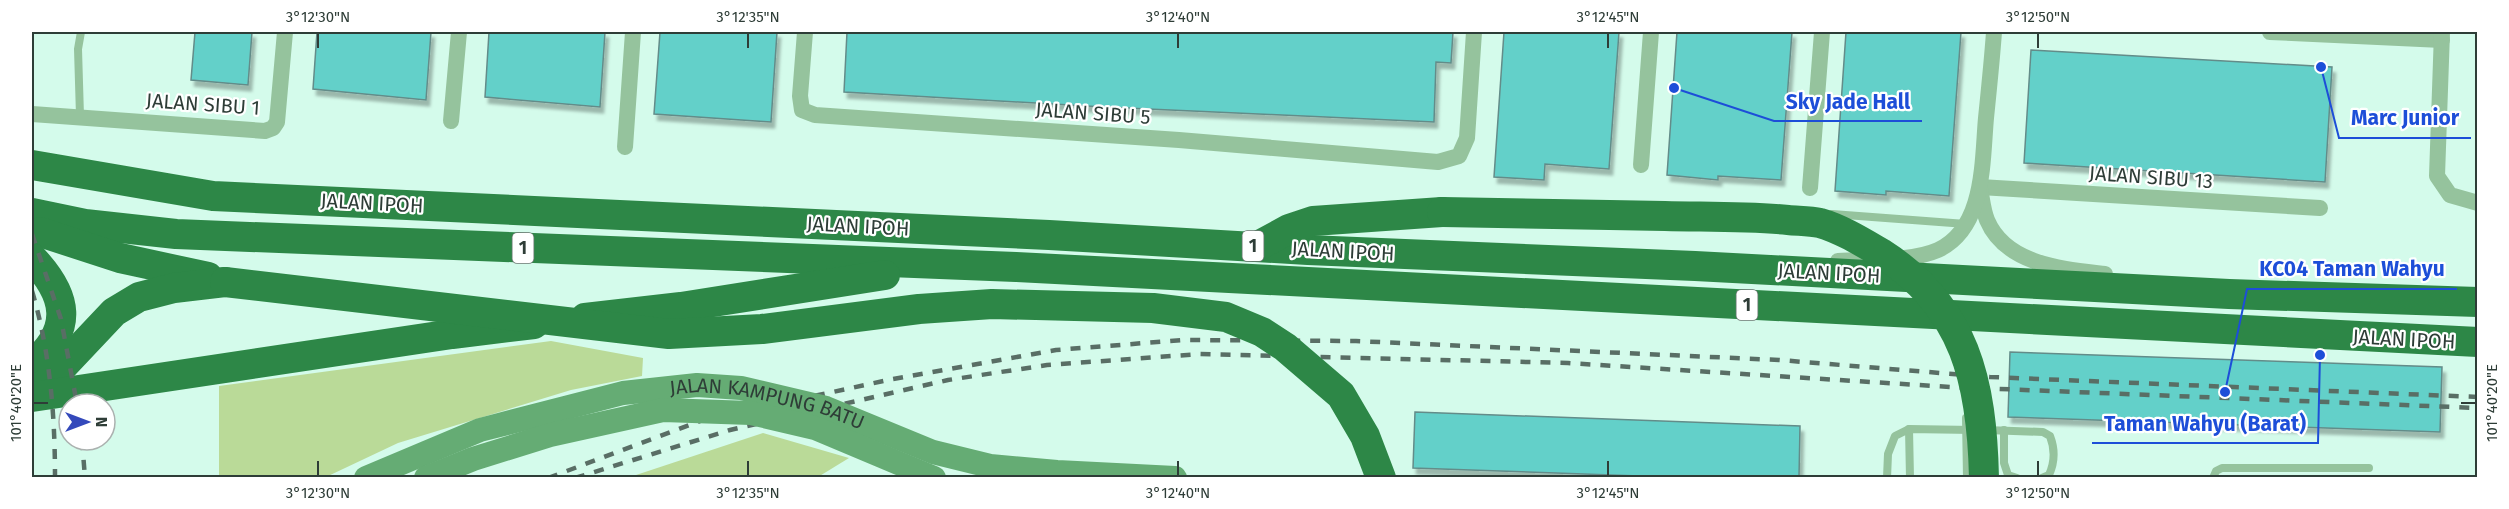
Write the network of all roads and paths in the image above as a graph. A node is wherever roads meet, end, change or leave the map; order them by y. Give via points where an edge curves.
1 (81, 32) edge
2 (285, 32) edge
3 (459, 32) edge
4 (633, 32) edge
5 (805, 32) edge
6 (1474, 32) edge
7 (1651, 32) edge
8 (1822, 32) edge
9 (1994, 32) edge
10 (2270, 32) edge
11 (2442, 36) edge
12 (32, 114) edge
13 (80, 116) junction
14 (451, 121) dead end
15 (625, 147) dead end
16 (32, 165) edge
17 (1641, 165) dead end
18 (1980, 187) junction
19 (1810, 188) dead end
20 (2478, 203) edge
21 (2320, 208) dead end
22 (32, 213) edge
23 (1808, 213) dead end
24 (1966, 224) junction
25 (32, 229) edge
26 (1256, 247) junction
27 (32, 258) edge
28 (959, 264) junction
29 (1695, 266) junction
30 (225, 282) junction
31 (2229, 294) junction
32 (2478, 302) edge
33 (2478, 342) edge
34 (1964, 349) junction
35 (32, 365) edge
36 (1965, 385) dead end
37 (32, 390) edge
38 (32, 397) edge
39 (1966, 408) dead end
40 (1909, 429) junction
41 (2004, 430) junction
42 (2368, 468) dead end
43 (366, 477) edge
44 (426, 477) edge
45 (934, 477) edge
46 (1175, 477) edge
47 (1381, 477) edge
48 (1887, 477) edge
49 (1910, 477) edge
50 (1967, 477) edge
51 (1984, 477) edge
52 (2017, 477) edge
53 (2042, 477) edge
54 (2213, 477) edge

1 - 13 lane
2 - 13 street, JALAN SIBU 1 via 277,122 273,128 265,131
3 - 14 street
4 - 15 street
5 - 6 street, JALAN SIBU 5 via 800,96 802,110 815,115 1438,162 1459,156 1467,138
7 - 17 street
8 - 19 street
9 - 18 street
10 - 11 street
11 - 20 street via 2437,176 2450,195
12 - 13 street, JALAN SIBU 1
16 - 26 highway, JALAN IPOH / 1 via 213,196
18 - 21 street, JALAN SIBU 13
18 - 24 street
18 - 31 street via 1987,220 1998,238 2014,252 2068,269 2181,283
22 - 28 highway, JALAN IPOH / 1 via 85,224 176,234
23 - 24 lane
24 - 29 street via 1957,237 1919,256
25 - 30 highway via 120,258
26 - 29 highway, JALAN IPOH / 1
26 - 34 highway, bridge via 1312,220 1442,212 1764,218 1820,223 1858,239 1904,268 1946,315
27 - 35 highway via 47,274 62,314 60,331
28 - 33 highway, JALAN IPOH / 1
28 - 38 highway via 681,307 452,334
29 - 31 highway, JALAN IPOH / 1
30 - 37 highway via 139,297 114,312 46,384
30 - 47 highway, bridge via 669,334 762,329 918,309 992,304 1154,308 1226,317 1285,347 1341,395 1365,436
31 - 32 highway, JALAN IPOH / 1
34 - 36 lane, bridge
34 - 51 highway, bridge via 1980,409
39 - 50 lane, bridge
40 - 41 lane
40 - 48 lane via 1895,436 1888,454
40 - 49 lane
41 - 52 lane via 2004,463 2008,475
41 - 53 lane via 2050,435 2054,466 2049,475
42 - 54 lane via 2222,468
43 - 46 street, JALAN KAMPUNG BATU, bridge via 480,430 623,393 697,385 741,388 826,408 933,452 990,466
44 - 45 street, JALAN KAMPUNG BATU, bridge via 550,435 663,410 751,413 814,428

